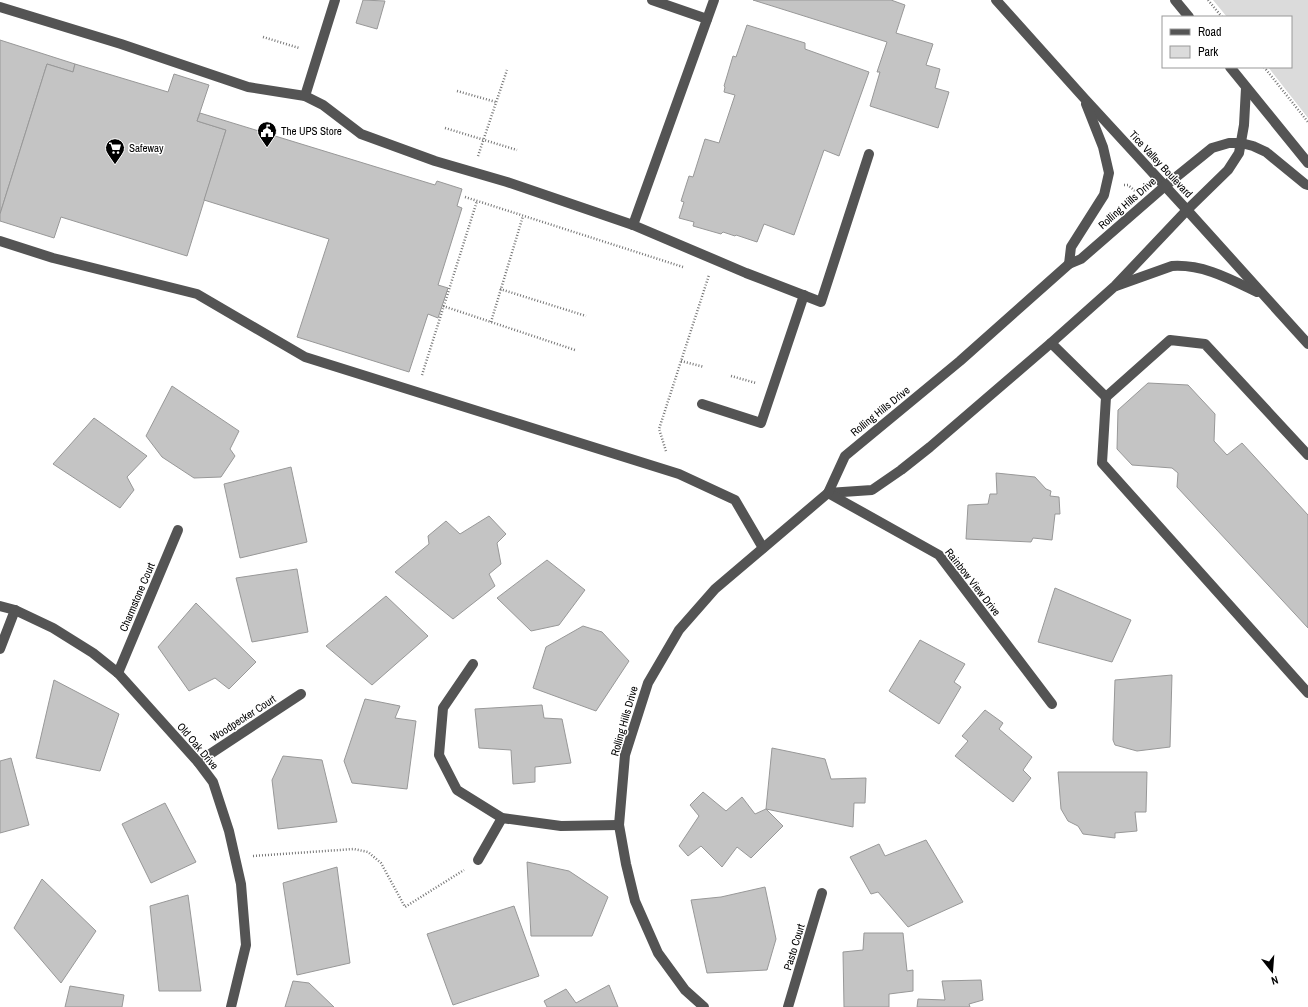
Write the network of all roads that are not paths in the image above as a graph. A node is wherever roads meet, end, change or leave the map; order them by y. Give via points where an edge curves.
1 (335, 0) edge
2 (652, 0) edge
3 (714, 0) edge
4 (996, 0) edge
5 (1175, 0) edge
6 (0, 7) edge
7 (1188, 16) edge
8 (707, 19) junction
9 (1231, 68) edge
10 (1246, 88) junction
11 (304, 96) junction
12 (1084, 98) junction
13 (1241, 143) junction
14 (870, 154) dead end
15 (1308, 163) edge
16 (1308, 185) edge
17 (1165, 186) junction
18 (1187, 210) junction
19 (633, 224) junction
20 (0, 241) edge
21 (1068, 264) junction
22 (1114, 286) junction
23 (1261, 294) junction
24 (804, 295) junction
25 (1051, 344) junction
26 (1308, 344) edge
27 (1106, 397) junction
28 (702, 404) dead end
29 (1308, 455) edge
30 (828, 493) junction
31 (178, 530) dead end
32 (763, 548) junction
33 (0, 606) edge
34 (15, 610) junction
35 (0, 648) edge
36 (473, 664) dead end
37 (118, 673) junction
38 (1308, 693) edge
39 (302, 694) dead end
40 (1052, 704) dead end
41 (198, 762) junction
42 (502, 818) junction
43 (619, 825) junction
44 (478, 860) road end
45 (822, 894) dead end
46 (231, 1007) edge
47 (704, 1007) edge
48 (788, 1007) edge

1 - 11 street
2 - 8 street
3 - 8 street
4 - 12 street, Tice Valley Boulevard
5 - 7 street
6 - 11 street via 248,87
8 - 19 street
9 - 10 street
10 - 13 street
10 - 15 street
11 - 19 street via 323,105 361,134 435,161
12 - 17 street, Tice Valley Boulevard
12 - 21 street via 1109,173 1104,195 1072,246
13 - 16 street via 1266,152
13 - 17 street, Rolling Hills Drive via 1212,148
13 - 18 street via 1239,152 1228,170
14 - 24 street via 821,302
17 - 18 street, Tice Valley Boulevard
17 - 21 street, Rolling Hills Drive via 1081,259
18 - 22 street
18 - 23 street, Tice Valley Boulevard
19 - 24 street
20 - 32 street via 53,258 197,294 305,357 679,474 735,500
21 - 30 street, Rolling Hills Drive via 960,361 845,456
22 - 23 street via 1181,265 1196,266
22 - 25 street
23 - 26 street, Tice Valley Boulevard
24 - 28 street via 761,424
25 - 27 street
25 - 30 street via 930,447 872,490
27 - 29 street via 1170,340 1205,344
27 - 38 street via 1102,463
30 - 32 street, Rolling Hills Drive
30 - 40 street, Rainbow View Drive via 939,555
31 - 37 street, Charmstone Court
32 - 43 street, Rolling Hills Drive via 715,589 679,630 648,683 625,755
33 - 34 street, Old Oak Drive
34 - 35 street
34 - 37 street, Old Oak Drive via 54,628 94,653
36 - 42 street via 443,708 439,755 457,790
37 - 41 street, Old Oak Drive
39 - 41 street, Woodpecker Court
41 - 46 street, Old Oak Drive via 213,782 229,831 241,884 246,945
42 - 43 street via 562,826
42 - 44 street
43 - 47 street, Rolling Hills Drive via 635,901 658,953 686,990
45 - 48 street, Pasto Court

